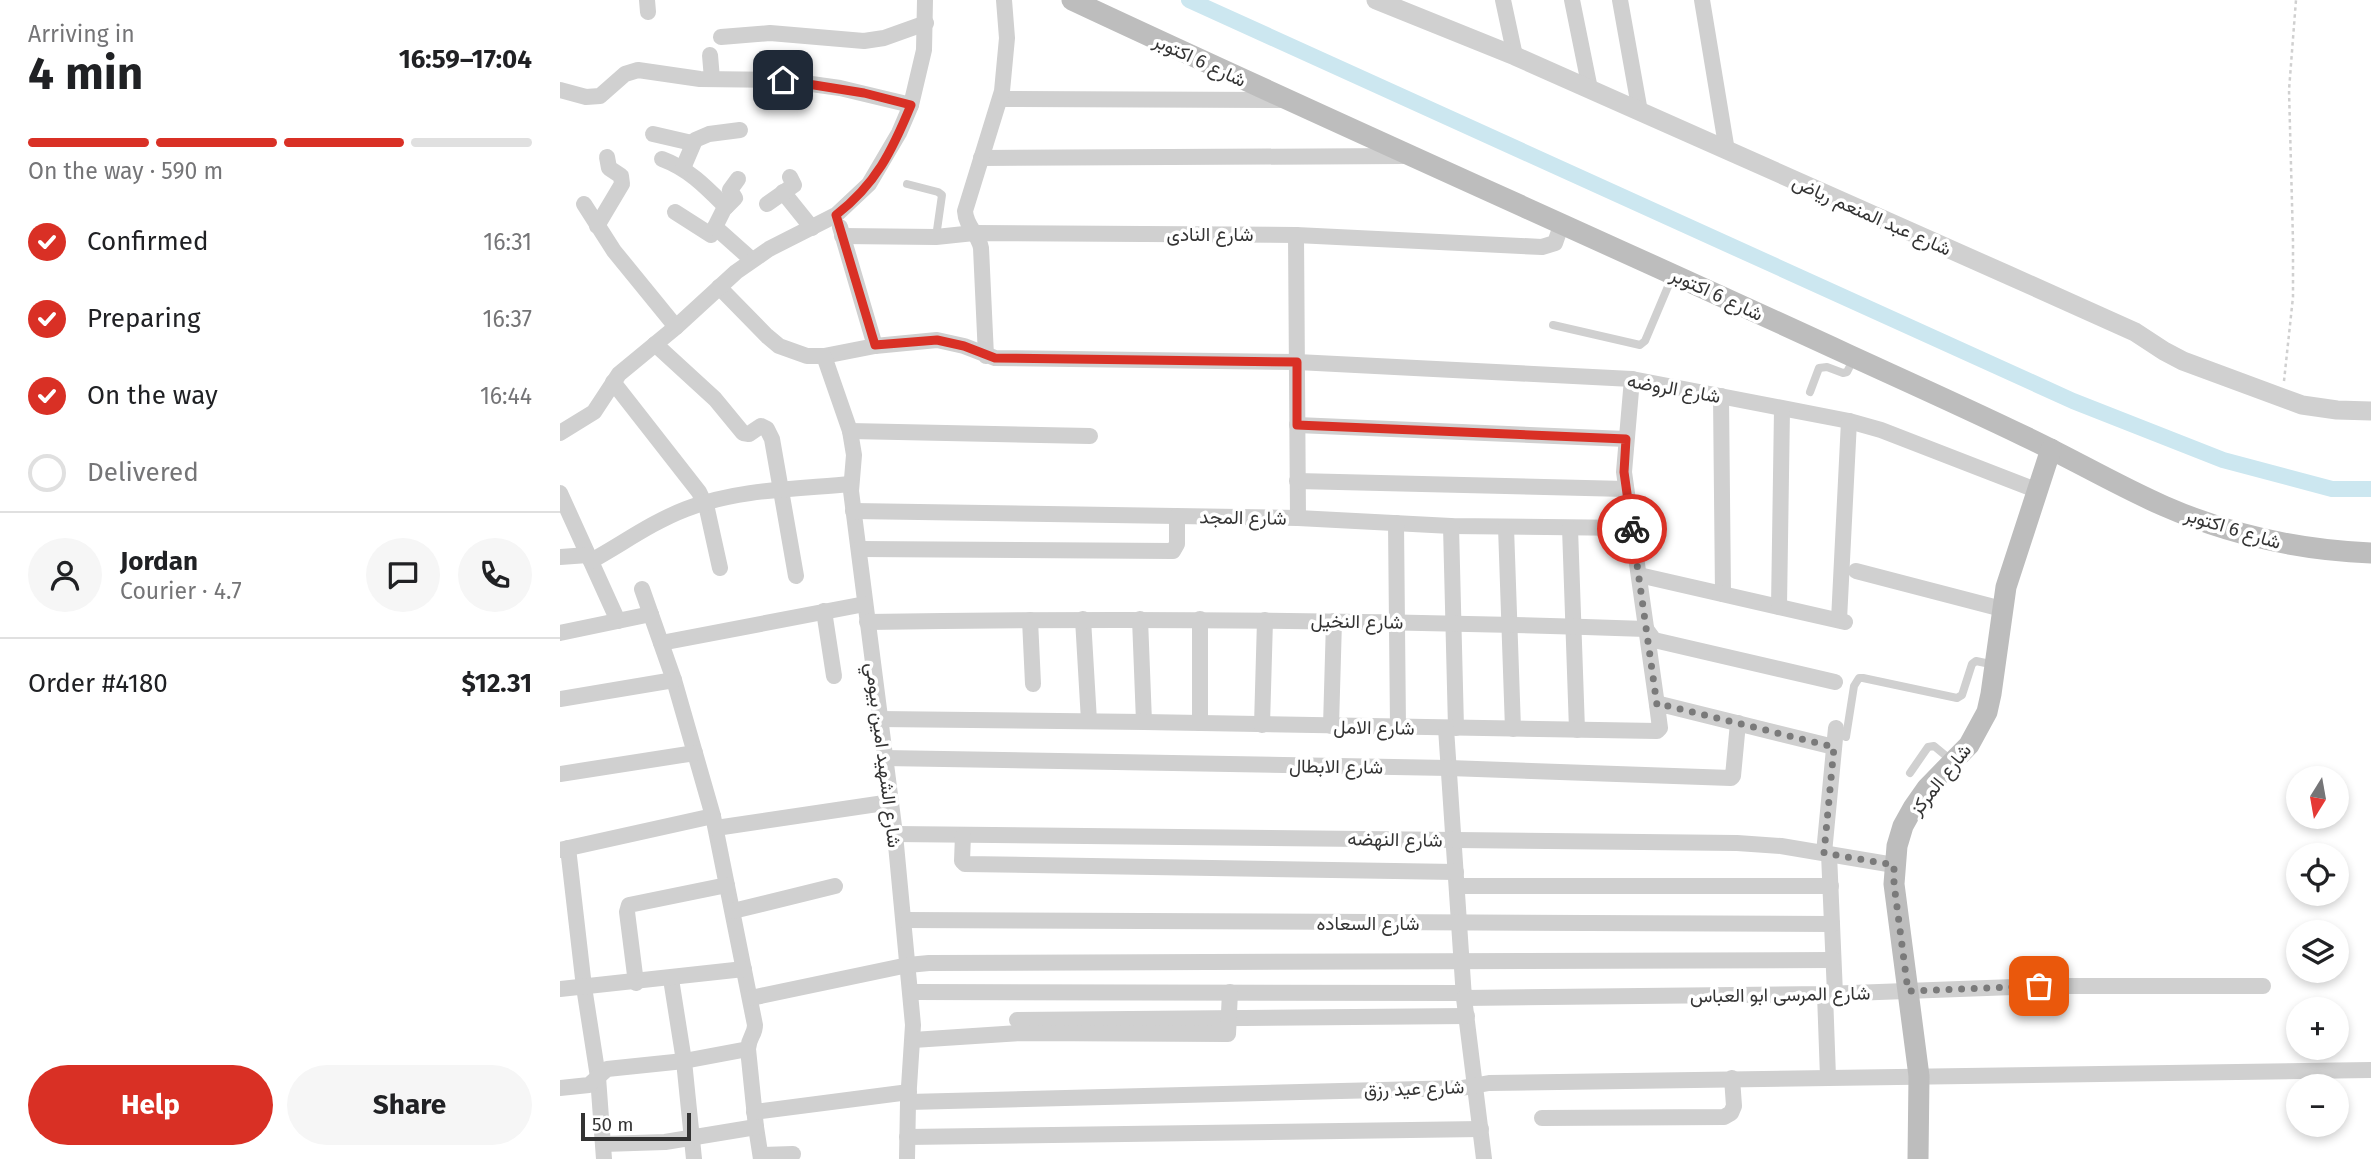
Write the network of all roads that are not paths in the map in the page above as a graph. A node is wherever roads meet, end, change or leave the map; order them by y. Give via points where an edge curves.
1 (925, 0) edge
2 (1004, 0) edge
3 (1072, 0) edge
4 (1376, 0) edge
5 (1503, 0) edge
6 (1572, 0) edge
7 (1620, 0) edge
8 (1702, 0) edge
9 (926, 23) junction
10 (721, 37) dead end
11 (710, 55) dead end
12 (1515, 55) junction
13 (712, 79) junction
14 (1590, 89) junction
15 (560, 90) edge
16 (1000, 99) junction
17 (1286, 100) junction
18 (911, 105) junction
19 (1640, 112) junction
20 (740, 130) dead end
21 (653, 134) dead end
22 (692, 143) junction
23 (1727, 151) junction
24 (1410, 155) junction
25 (607, 157) dead end
26 (981, 158) junction
27 (662, 159) dead end
28 (682, 168) junction
29 (738, 179) dead end
30 (906, 184) dead end
31 (584, 204) dead end
32 (767, 204) dead end
33 (726, 207) junction
34 (675, 212) dead end
35 (836, 215) junction
36 (1562, 223) junction
37 (597, 226) junction
38 (715, 227) junction
39 (812, 228) junction
40 (974, 233) junction
41 (1296, 234) junction
42 (842, 236) junction
43 (936, 237) junction
44 (752, 260) junction
45 (1674, 274) junction
46 (719, 287) junction
47 (1553, 324) dead end
48 (676, 327) junction
49 (655, 344) junction
50 (875, 345) junction
51 (824, 356) junction
52 (986, 356) junction
53 (1854, 358) junction
54 (1297, 362) junction
55 (1632, 379) junction
56 (613, 382) junction
57 (1810, 392) dead end
58 (1721, 396) junction
59 (1782, 409) junction
60 (2371, 411) edge
61 (1849, 421) junction
62 (1297, 425) junction
63 (850, 431) junction
64 (560, 433) edge
65 (1090, 436) dead end
66 (1626, 439) junction
67 (2051, 449) junction
68 (1297, 481) junction
69 (851, 484) junction
70 (1626, 489) junction
71 (781, 490) junction
72 (2036, 490) junction
73 (560, 493) edge
74 (704, 502) junction
75 (853, 511) junction
76 (1177, 516) junction
77 (1298, 518) junction
78 (1396, 523) junction
79 (1451, 526) junction
80 (1506, 527) junction
81 (1570, 528) junction
82 (1632, 528) junction
83 (860, 549) junction
84 (2371, 553) edge
85 (560, 557) edge
86 (589, 558) junction
87 (720, 568) dead end
88 (1856, 570) dead end
89 (1639, 575) junction
90 (796, 576) dead end
91 (642, 589) dead end
92 (1723, 594) junction
93 (865, 604) junction
94 (1779, 607) junction
95 (2002, 608) junction
96 (824, 611) junction
97 (650, 614) junction
98 (1083, 619) junction
99 (1140, 619) junction
100 (1200, 619) junction
101 (1030, 620) junction
102 (1265, 620) junction
103 (618, 621) junction
104 (1334, 621) junction
105 (867, 622) junction
106 (1397, 622) junction
107 (1454, 623) junction
108 (1509, 624) junction
109 (1574, 626) junction
110 (1646, 629) junction
111 (560, 633) edge
112 (661, 643) junction
113 (1995, 665) junction
114 (834, 676) dead end
115 (674, 680) junction
116 (1835, 682) dead end
117 (1032, 684) dead end
118 (560, 699) edge
119 (1657, 705) junction
120 (879, 719) junction
121 (1088, 721) junction
122 (1144, 722) junction
123 (1200, 723) junction
124 (1738, 723) junction
125 (1262, 725) junction
126 (1331, 726) junction
127 (1398, 728) junction
128 (1451, 728) junction
129 (1513, 729) junction
130 (1577, 730) junction
131 (1839, 737) junction
132 (695, 753) junction
133 (884, 758) junction
134 (1954, 761) junction
135 (1449, 768) junction
136 (1910, 772) dead end
137 (560, 774) edge
138 (891, 802) junction
139 (715, 822) junction
140 (895, 834) junction
141 (964, 835) junction
142 (1454, 840) junction
143 (564, 849) edge
144 (1826, 854) junction
145 (1894, 865) junction
146 (1457, 878) junction
147 (727, 885) junction
148 (835, 886) dead end
149 (1831, 886) junction
150 (733, 911) junction
151 (904, 920) junction
152 (1460, 923) junction
153 (1832, 923) junction
154 (1833, 960) junction
155 (1462, 961) junction
156 (908, 965) junction
157 (744, 970) junction
158 (671, 978) junction
159 (636, 983) junction
160 (2263, 986) dead end
161 (584, 987) junction
162 (560, 989) edge
163 (1908, 991) junction
164 (911, 992) junction
165 (1012, 992) junction
166 (1230, 992) junction
167 (1830, 994) junction
168 (1464, 995) junction
169 (751, 998) junction
170 (1467, 1016) junction
171 (1230, 1019) junction
172 (1018, 1027) junction
173 (913, 1040) junction
174 (748, 1049) junction
175 (684, 1061) junction
176 (2371, 1070) edge
177 (1919, 1076) junction
178 (598, 1077) junction
179 (1828, 1077) junction
180 (1731, 1078) junction
181 (1476, 1085) junction
182 (560, 1087) edge
183 (909, 1097) junction
184 (1542, 1118) dead end
185 (755, 1120) junction
186 (1481, 1129) junction
187 (691, 1137) junction
188 (907, 1137) junction
189 (603, 1151) edge
190 (793, 1154) dead end
191 (761, 1157) edge
192 (694, 1159) edge
193 (907, 1159) edge
194 (1484, 1159) edge
195 (1917, 1159) edge

1 - 9 street
2 - 16 street via 1007,38
3 - 17 main road, شارع 6 اكتوبر
4 - 12 street, شارع عبد المنعم رياض
5 - 12 street
6 - 14 street
7 - 19 street
8 - 23 street
9 - 10 street via 864,40 770,33
9 - 18 street
11 - 13 street
12 - 14 street, شارع عبد المنعم رياض
13 - 15 street via 638,71 625,74 600,96
13 - 18 street via 783,80
14 - 19 street, شارع عبد المنعم رياض
16 - 17 street
16 - 26 street
17 - 24 main road, شارع 6 اكتوبر
18 - 35 street via 869,184
19 - 23 street, شارع عبد المنعم رياض
20 - 22 street via 709,134
21 - 22 street
22 - 28 street
23 - 60 street, شارع عبد المنعم رياض via 2135,332 2183,361 2282,400 2319,409
24 - 26 street
24 - 36 main road, شارع 6 اكتوبر
25 - 37 street via 609,168 621,176 622,184
26 - 40 street via 965,211
27 - 28 street
28 - 33 street
29 - 33 street via 730,190 735,198
30 - 43 lane via 942,195
31 - 37 street
32 - 39 street via 787,185
33 - 38 street
34 - 38 street via 707,234
35 - 39 street
35 - 42 street
36 - 41 street, شارع النادى via 1555,243 1547,247
36 - 45 main road, شارع 6 اكتوبر
37 - 48 street
38 - 44 street
39 - 44 street
40 - 41 street, شارع النادى
40 - 43 street, شارع النادى
40 - 52 street via 981,248
41 - 54 street
42 - 43 street, شارع النادى
42 - 50 street
44 - 46 street
45 - 47 lane via 1640,345
45 - 53 main road, شارع 6 اكتوبر
46 - 48 street
46 - 51 street via 779,346
48 - 49 street
49 - 56 street
49 - 71 street via 715,399 743,433 761,426 767,429
50 - 51 street, شارع الروضه
50 - 52 street, شارع الروضه via 937,340
51 - 63 street, شارع الشهيد امين بيومي
52 - 54 street, شارع الروضه
53 - 57 lane via 1847,372 1819,368
53 - 67 main road, شارع 6 اكتوبر
54 - 55 street, شارع الروضه
54 - 62 street
55 - 58 street, شارع الروضه
55 - 66 street
56 - 64 street via 594,412
56 - 74 street
58 - 59 street, شارع الروضه
58 - 92 street
59 - 61 street, شارع الروضه
59 - 94 street
61 - 72 street, شارع الروضه
61 - 94 street via 1842,621
62 - 66 street
62 - 68 street
63 - 65 street
63 - 69 street, شارع الشهيد امين بيومي
66 - 70 street
67 - 72 main road, شارع المركز
67 - 84 main road, شارع 6 اكتوبر via 2163,506 2210,524 2300,547
68 - 70 street
68 - 77 street
69 - 71 street
69 - 75 street, شارع الشهيد امين بيومي
70 - 82 street
71 - 74 street
71 - 90 street
72 - 95 main road, شارع المركز
73 - 86 street
74 - 86 street
74 - 87 street
75 - 76 street, شارع المجد
75 - 83 street, شارع الشهيد امين بيومي
76 - 77 street, شارع المجد
76 - 83 street via 1177,544 1172,551
77 - 78 street, شارع المجد
78 - 79 street, شارع المجد
78 - 106 street
79 - 80 street, شارع المجد
79 - 107 street
80 - 81 street, شارع المجد
80 - 108 street
81 - 82 street, شارع المجد
81 - 109 street
82 - 89 street
83 - 93 street, شارع الشهيد امين بيومي
85 - 86 street
86 - 103 street
88 - 95 street
89 - 92 street
89 - 110 street
91 - 97 street
92 - 94 street
93 - 96 street
93 - 105 street, شارع الشهيد امين بيومي
95 - 113 main road, شارع المركز
96 - 112 street
96 - 114 street
97 - 103 street
97 - 112 street
98 - 99 street, شارع النخيل
98 - 101 street, شارع النخيل
98 - 121 street
99 - 100 street, شارع النخيل
99 - 122 street
100 - 102 street, شارع النخيل
100 - 123 street
101 - 105 street, شارع النخيل
101 - 117 street
102 - 104 street, شارع النخيل
102 - 125 street
103 - 111 street
104 - 106 street, شارع النخيل
104 - 126 street
105 - 120 street, شارع الشهيد امين بيومي
106 - 107 street, شارع النخيل
106 - 127 street
107 - 108 street, شارع النخيل
107 - 128 street
108 - 109 street, شارع النخيل
108 - 129 street
109 - 110 street, شارع النخيل
109 - 130 street
110 - 116 street, شارع النخيل via 1654,640
110 - 119 street
112 - 115 street
113 - 131 lane via 1972,664 1957,698 1859,678
113 - 134 main road, شارع المركز via 1987,712 1969,745
115 - 118 street
115 - 132 street
119 - 124 street
119 - 130 street, شارع الامل via 1658,731
120 - 121 street, شارع الامل
120 - 133 street, شارع الشهيد امين بيومي
121 - 122 street, شارع الامل
122 - 123 street, شارع الامل
123 - 125 street, شارع الامل
124 - 131 street
124 - 135 street, شارع الابطال via 1731,778
125 - 126 street, شارع الامل
126 - 127 street, شارع الامل
127 - 128 street, شارع الامل
128 - 129 street, شارع الامل
128 - 135 street
129 - 130 street, شارع الامل
131 - 144 street
132 - 137 street
132 - 139 street
133 - 135 street, شارع الابطال
133 - 138 street, شارع الشهيد امين بيومي
134 - 136 lane via 1934,746 1928,747
134 - 145 main road, شارع المركز via 1913,808 1903,826
135 - 142 street
138 - 139 street
138 - 140 street, شارع الشهيد امين بيومي
139 - 143 street
139 - 147 street
140 - 141 street, شارع النهضه
140 - 151 street, شارع الشهيد امين بيومي
141 - 142 street, شارع النهضه
141 - 146 street via 965,863
142 - 144 street, شارع النهضه via 1737,843
142 - 146 street
143 - 161 street
144 - 145 street, شارع النهضه
144 - 149 street
145 - 163 main road, شارع المركز
146 - 149 street
146 - 152 street
147 - 150 street
147 - 159 street via 629,905
148 - 150 street
149 - 153 street
150 - 157 street
151 - 152 street, شارع السعاده
151 - 156 street, شارع الشهيد امين بيومي
152 - 153 street, شارع السعاده
152 - 155 street
153 - 154 street
154 - 155 street
154 - 167 street
155 - 156 street
155 - 168 street
156 - 164 street, شارع الشهيد امين بيومي
156 - 169 street
157 - 158 street
157 - 169 street
158 - 159 street
158 - 175 street
159 - 161 street
160 - 163 street, شارع المرسى ابو العباس
161 - 162 street
161 - 178 street
163 - 167 street, شارع المرسى ابو العباس
163 - 177 main road, شارع المركز
164 - 165 street, شارع المرسى ابو العباس
164 - 173 street, شارع الشهيد امين بيومي
165 - 166 street, شارع المرسى ابو العباس
165 - 172 street
166 - 168 street, شارع المرسى ابو العباس
166 - 171 street
167 - 168 street, شارع المرسى ابو العباس
167 - 179 street
168 - 170 street
169 - 174 street via 755,1028
170 - 171 street
170 - 181 street
171 - 172 street via 1228,1034
172 - 173 street
173 - 183 street, شارع الشهيد امين بيومي
174 - 175 street
174 - 185 street
175 - 178 street via 607,1069
175 - 187 street
176 - 177 street, شارع عيد رزق
177 - 179 street, شارع عيد رزق
177 - 195 main road, شارع المركز
178 - 182 street via 589,1085
178 - 189 street
179 - 180 street, شارع عيد رزق
180 - 181 street, شارع عيد رزق
180 - 184 street via 1734,1106 1724,1117
181 - 183 street, شارع عيد رزق
181 - 186 street
183 - 185 street, شارع عيد رزق
183 - 188 street, شارع الشهيد امين بيومي
185 - 187 street, شارع عيد رزق
185 - 191 street
186 - 188 street
186 - 194 street
187 - 189 street, شارع عيد رزق
187 - 192 street
188 - 193 street, شارع الشهيد امين بيومي
190 - 191 street

